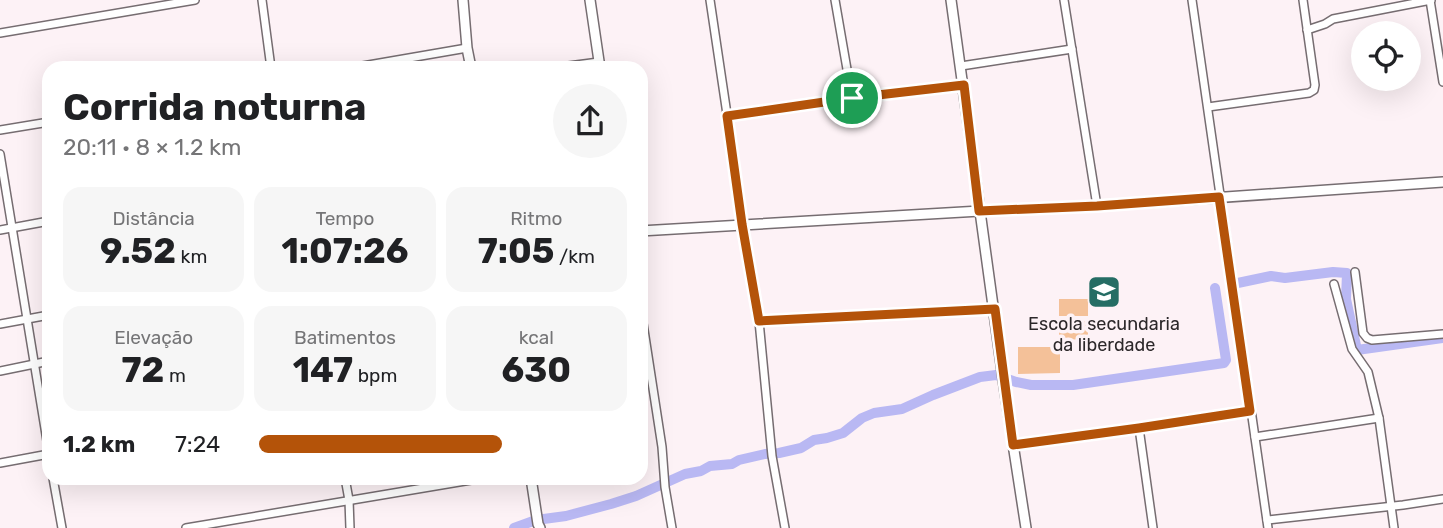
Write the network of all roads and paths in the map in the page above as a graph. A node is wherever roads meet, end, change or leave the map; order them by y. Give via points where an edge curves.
1 (195, 0) edge
2 (262, 0) edge
3 (463, 0) edge
4 (590, 0) edge
5 (710, 0) edge
6 (835, 0) edge
7 (951, 0) edge
8 (1064, 0) edge
9 (1192, 0) edge
10 (1303, 0) edge
11 (1430, 0) edge
12 (1307, 30) junction
13 (0, 33) edge
14 (467, 48) junction
15 (1072, 49) junction
16 (270, 61) edge
17 (392, 61) edge
18 (470, 61) edge
19 (598, 61) edge
20 (961, 66) junction
21 (1443, 82) edge
22 (964, 85) junction
23 (852, 98) junction
24 (1208, 107) junction
25 (727, 116) junction
26 (42, 123) edge
27 (0, 130) edge
28 (0, 153) edge
29 (1443, 182) edge
30 (1219, 197) junction
31 (1097, 206) junction
32 (979, 211) junction
33 (42, 222) edge
34 (742, 224) junction
35 (12, 228) junction
36 (0, 230) edge
37 (648, 230) edge
38 (1355, 272) dead end
39 (1335, 284) dead end
40 (995, 309) junction
41 (42, 316) edge
42 (28, 319) junction
43 (759, 321) junction
44 (0, 324) edge
45 (1443, 334) edge
46 (648, 356) edge
47 (42, 362) edge
48 (34, 363) junction
49 (0, 371) edge
50 (1250, 411) junction
51 (42, 412) edge
52 (1379, 418) junction
53 (1139, 428) junction
54 (1255, 437) junction
55 (1013, 445) junction
56 (42, 455) edge
57 (0, 463) edge
58 (54, 485) edge
59 (346, 485) edge
60 (440, 485) edge
61 (532, 485) edge
62 (1443, 499) edge
63 (349, 500) junction
64 (1390, 507) junction
65 (1267, 524) edge
66 (539, 526) edge
67 (62, 528) edge
68 (186, 528) edge
69 (351, 528) edge
70 (672, 528) edge
71 (785, 528) edge
72 (1026, 528) edge
73 (1153, 528) edge
74 (1394, 528) edge

1 - 13 street
2 - 16 street
3 - 14 street
4 - 19 street
5 - 25 street
6 - 23 street
7 - 20 street
8 - 15 street
9 - 24 street
10 - 12 street
11 - 12 street via 1333,19
11 - 21 street
12 - 24 street via 1314,90
14 - 17 street
14 - 18 street
15 - 20 street
15 - 31 street
20 - 22 street
22 - 23 street
22 - 32 street
23 - 25 street
24 - 30 street
25 - 34 street
26 - 27 street
28 - 35 street
29 - 30 street
30 - 31 street
30 - 50 street
31 - 32 street
32 - 34 street
32 - 40 street
33 - 35 street
34 - 37 street
34 - 43 street
35 - 36 street
35 - 42 street
38 - 45 street via 1367,338
39 - 52 street via 1352,349 1368,373
40 - 43 street
40 - 55 street
41 - 42 street
42 - 44 street
42 - 48 street
43 - 71 street via 772,453
46 - 70 street
47 - 48 street
48 - 49 street
48 - 51 street
50 - 53 street
50 - 54 street
52 - 54 street
52 - 64 street
53 - 55 street
53 - 73 street
54 - 65 street
55 - 72 street
56 - 57 street
58 - 67 street
59 - 63 street
60 - 63 street
61 - 66 street
62 - 64 street
63 - 68 street
63 - 69 street
64 - 65 street
64 - 74 street

